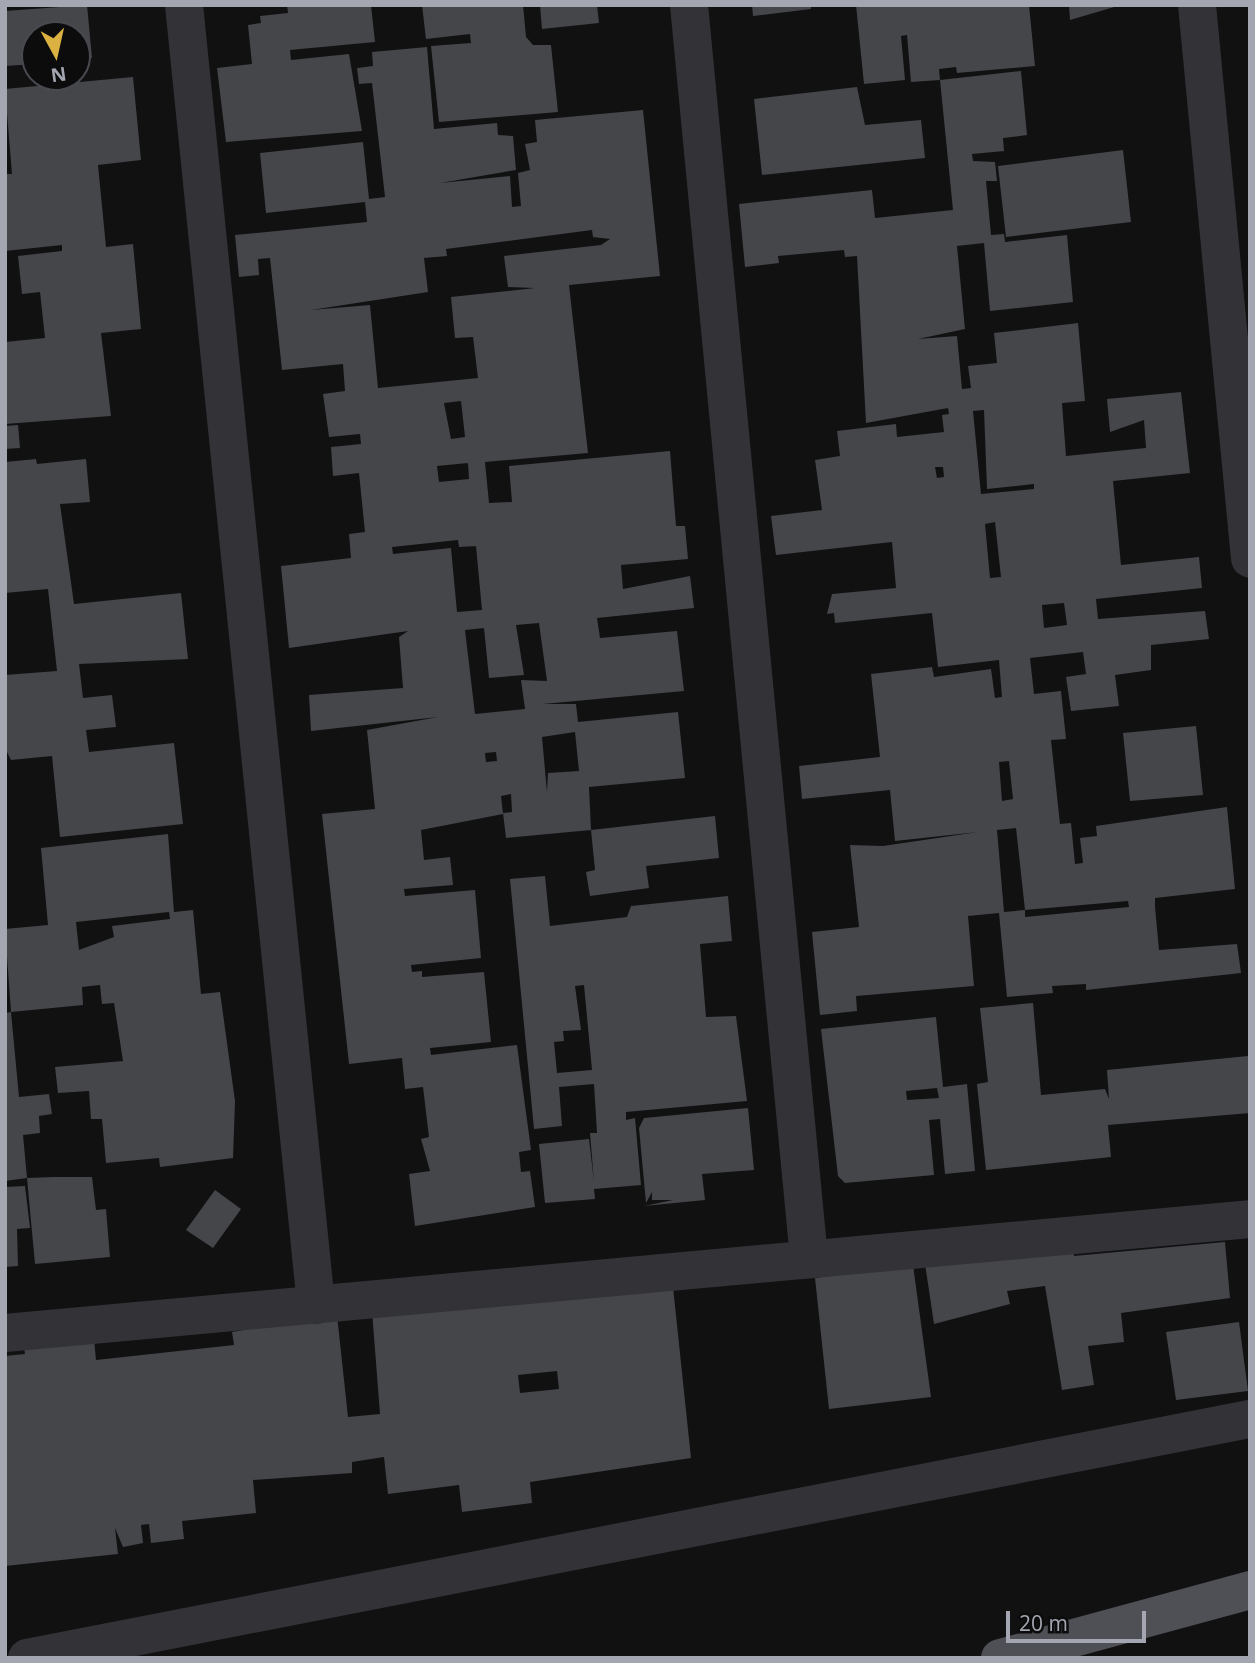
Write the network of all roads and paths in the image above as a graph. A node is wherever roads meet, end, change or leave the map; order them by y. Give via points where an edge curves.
1 (184, 5) edge
2 (689, 5) edge
3 (1197, 5) edge
4 (1250, 558) edge
5 (1250, 1219) edge
6 (809, 1259) junction
7 (316, 1305) junction
8 (5, 1333) edge
9 (1250, 1419) edge
10 (1250, 1590) edge
11 (27, 1658) edge
12 (1000, 1658) edge

1 - 7 street
2 - 6 street
3 - 4 street
5 - 6 street
6 - 7 street
7 - 8 street
9 - 11 street
10 - 12 main road

